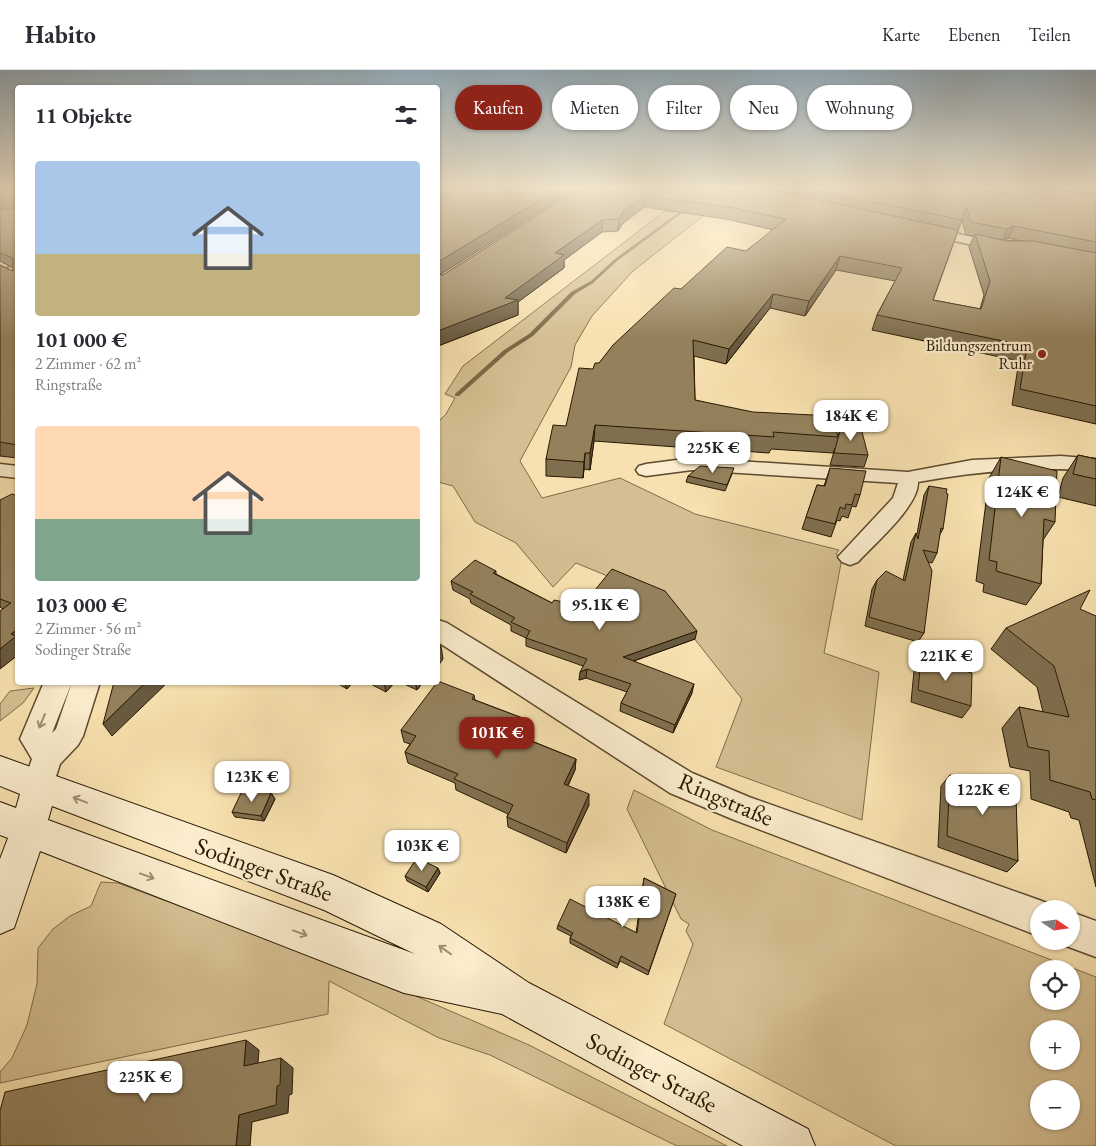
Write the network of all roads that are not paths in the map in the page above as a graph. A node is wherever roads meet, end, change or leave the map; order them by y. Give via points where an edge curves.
1 (960, 237) edge
2 (1017, 248) edge
3 (1096, 465) edge
4 (0, 470) edge
5 (646, 470) dead end
6 (15, 472) edge
7 (908, 478) junction
8 (850, 558) dead end
9 (440, 631) edge
10 (57, 685) edge
11 (85, 685) edge
12 (0, 771) edge
13 (43, 771) junction
14 (14, 825) edge
15 (0, 914) edge
16 (1030, 915) edge
17 (1080, 933) edge
18 (1096, 939) edge
19 (514, 998) junction
20 (791, 1146) edge

1 - 2 street
3 - 7 street via 1061,462 972,466
4 - 6 street
5 - 7 street via 692,464
7 - 8 street via 904,500
9 - 16 street, Ringstraße via 681,783
10 -> 13 street via 35,739
11 - 13 street via 68,736
12 - 13 main road, Sodinger Straße
13 - 14 main road
19 -> 13 main road, Sodinger Straße via 427,938 333,894
14 - 15 main road
14 -> 19 main road, Sodinger Straße via 404,972
17 - 18 street
19 - 20 main road, Sodinger Straße

